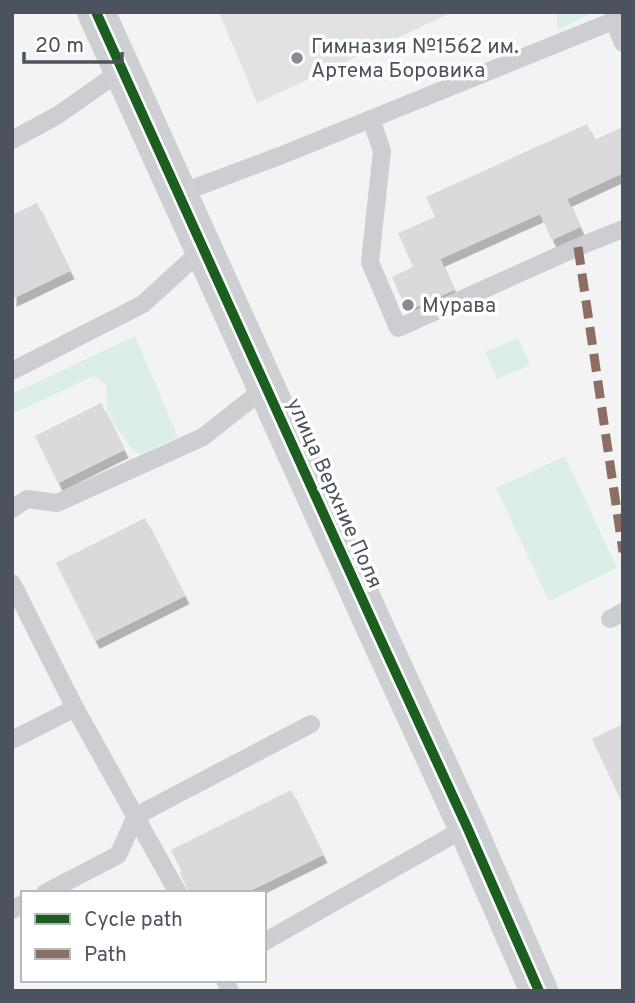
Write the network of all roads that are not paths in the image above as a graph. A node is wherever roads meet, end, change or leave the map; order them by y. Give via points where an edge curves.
1 (96, 12) edge
2 (619, 19) edge
3 (623, 43) edge
4 (122, 70) junction
5 (371, 119) junction
6 (12, 140) edge
7 (178, 194) junction
8 (623, 229) edge
9 (204, 249) junction
10 (12, 371) edge
11 (266, 387) junction
12 (12, 509) edge
13 (12, 583) edge
14 (75, 708) junction
15 (311, 724) dead end
16 (12, 740) edge
17 (136, 816) junction
18 (467, 827) junction
19 (49, 891) edge
20 (177, 891) edge
21 (266, 941) edge
22 (539, 991) edge

1 - 4 main road, улица Верхние Поля
2 - 3 lane
2 - 5 lane
4 - 6 lane via 58,115
4 - 7 main road, улица Верхние Поля
5 - 7 lane
5 - 8 lane via 382,151 370,262 398,328
7 - 9 main road, улица Верхние Поля
9 - 10 lane via 143,304
9 - 11 main road, улица Верхние Поля
11 - 12 lane via 203,437 57,503 27,499
11 - 18 main road, улица Верхние Поля
13 - 14 lane
14 - 16 lane
14 - 17 lane
15 - 17 lane
17 - 19 lane via 118,855
17 - 20 lane
18 - 21 lane
18 - 22 main road, улица Верхние Поля

